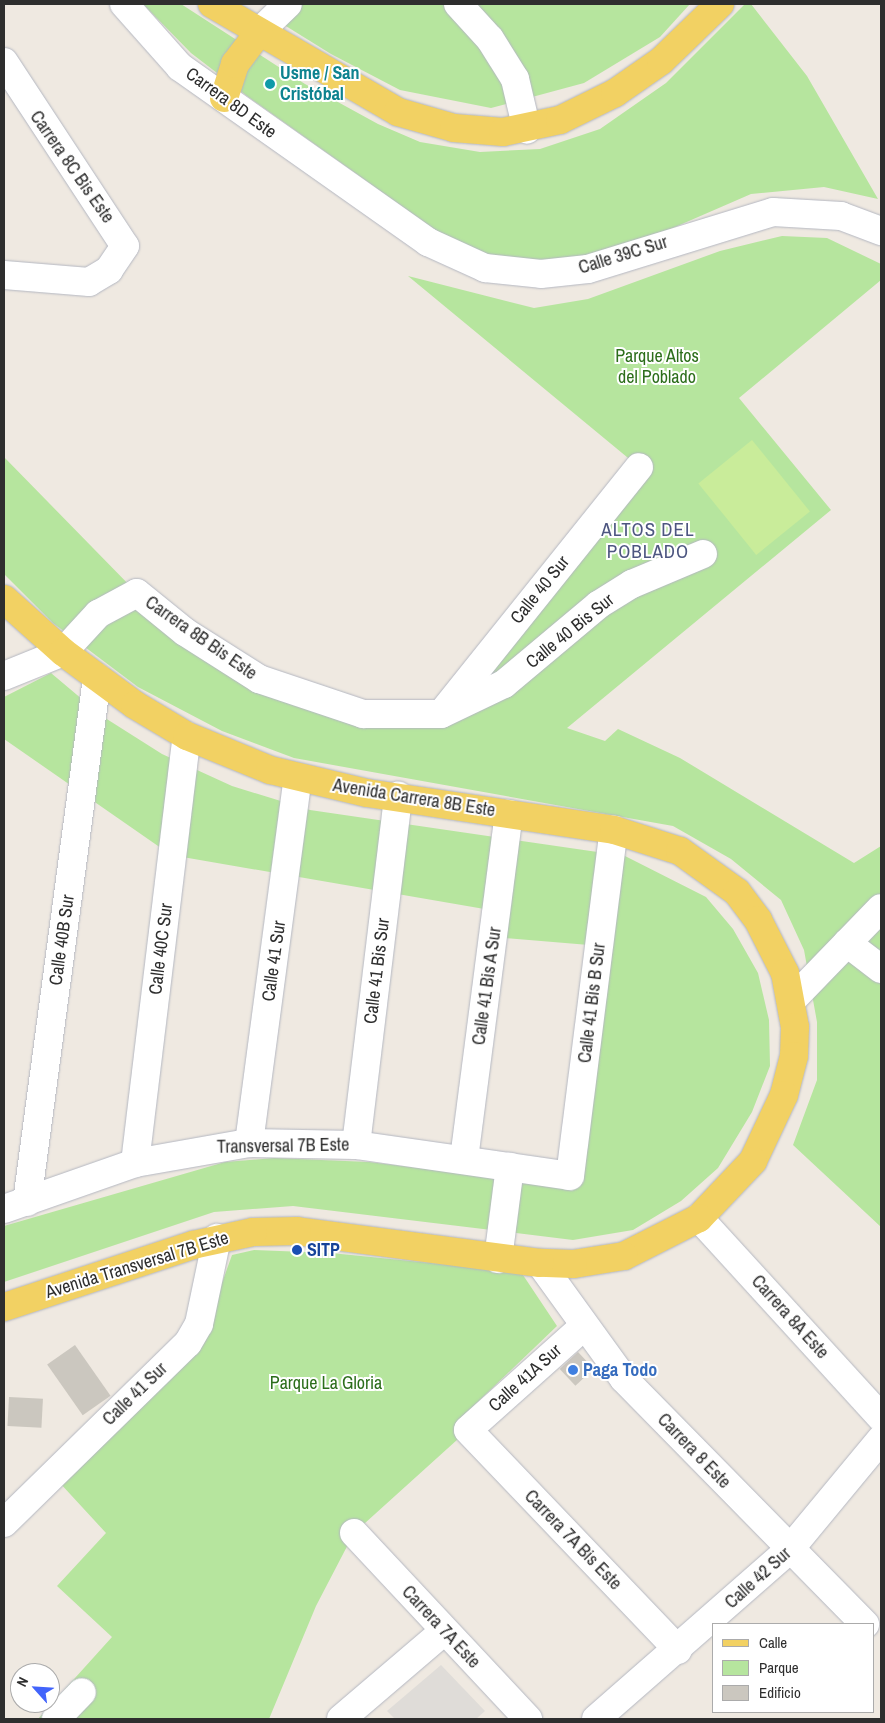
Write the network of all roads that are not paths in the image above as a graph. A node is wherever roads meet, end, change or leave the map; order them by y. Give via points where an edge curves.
1 (124, 4) edge
2 (212, 4) edge
3 (288, 4) edge
4 (458, 4) edge
5 (720, 4) edge
6 (259, 32) junction
7 (4, 62) edge
8 (224, 98) junction
9 (527, 130) junction
10 (351, 189) joint
11 (881, 231) edge
12 (4, 274) edge
13 (639, 466) dead end
14 (703, 554) dead end
15 (4, 599) edge
16 (63, 652) junction
17 (4, 676) edge
18 (97, 678) junction
19 (441, 714) junction
20 (187, 736) junction
21 (298, 778) junction
22 (398, 796) junction
23 (509, 814) junction
24 (614, 830) junction
25 (881, 908) edge
26 (847, 943) junction
27 (881, 970) edge
28 (791, 1001) junction
29 (249, 1143) junction
30 (356, 1145) junction
31 (464, 1159) junction
32 (135, 1163) junction
33 (510, 1167) junction
34 (570, 1176) joint
35 (16, 1205) edge
36 (699, 1218) junction
37 (217, 1238) junction
38 (498, 1259) junction
39 (540, 1263) junction
40 (4, 1307) edge
41 (582, 1327) junction
42 (881, 1417) edge
43 (468, 1430) joint
44 (881, 1439) edge
45 (4, 1523) edge
46 (354, 1533) dead end
47 (790, 1550) junction
48 (864, 1623) edge
49 (444, 1631) junction
50 (678, 1650) junction
51 (82, 1692) dead end
52 (56, 1719) edge
53 (341, 1719) edge
54 (528, 1719) edge
55 (596, 1719) edge

1 - 8 street, Carrera 8D Este via 163,52
2 - 6 main road
3 - 6 street
4 - 9 street via 490,39 515,79
5 - 9 main road via 661,61 615,93 560,120
6 - 8 main road via 235,64
6 - 9 main road via 398,112 479,132
7 - 12 street, Carrera 8C Bis Este via 122,239 122,256 109,270 89,282
8 - 10 street, Carrera 8D Este
10 - 11 street, Calle 39C Sur via 443,250 485,268 524,274 588,269 773,212 841,216
13 - 19 street, Calle 40 Sur
14 - 19 street, Calle 40 Bis Sur via 632,584 598,605 504,684
15 - 16 main road, Avenida Carrera 8B Este
16 - 17 street
16 - 18 main road, Avenida Carrera 8B Este
16 - 19 street, Carrera 8B Bis Este via 98,614 137,593 186,632 260,679 363,714
18 - 20 main road, Avenida Carrera 8B Este
18 - 35 street, Calle 40B Sur
20 - 21 main road, Avenida Carrera 8B Este
20 - 32 street, Calle 40C Sur
21 - 22 main road, Avenida Carrera 8B Este
21 - 29 street, Calle 41 Sur
22 - 23 main road, Avenida Carrera 8B Este
22 - 30 street, Calle 41 Bis Sur
23 - 24 main road, Avenida Carrera 8B Este
23 - 31 street, Calle 41 Bis A Sur
24 - 28 main road, Avenida Carrera 8B Este via 680,851 737,892 776,949
24 - 34 street, Calle 41 Bis B Sur
25 - 26 street
26 - 27 street
26 - 28 street
28 - 36 main road, Avenida Carrera 8B Este via 794,1056 773,1124 753,1160
29 - 30 street, Transversal 7B Este
29 - 32 street, Transversal 7B Este
30 - 31 street, Transversal 7B Este
31 - 33 street, Transversal 7B Este
32 - 35 street, Transversal 7B Este
33 - 34 street, Transversal 7B Este
33 - 38 street
36 - 39 main road, Avenida Transversal 7B Este via 624,1256 573,1264
36 - 42 street, Carrera 8A Este
37 - 38 main road, Avenida Transversal 7B Este via 297,1231
37 - 40 main road, Avenida Transversal 7B Este
37 - 45 street, Calle 41 Sur via 199,1324 188,1343
38 - 39 main road, Avenida Transversal 7B Este
39 - 41 street, Carrera 8 Este
41 - 43 street, Calle 41A Sur
41 - 47 street, Carrera 8 Este via 630,1386
43 - 50 street, Carrera 7A Bis Este
44 - 47 street, Calle 42 Sur
46 - 49 street, Carrera 7A Este
47 - 48 street, Carrera 8 Este
47 - 50 street, Calle 42 Sur
49 - 53 street
49 - 54 street, Carrera 7A Este
50 - 55 street, Calle 42 Sur
51 - 52 street

